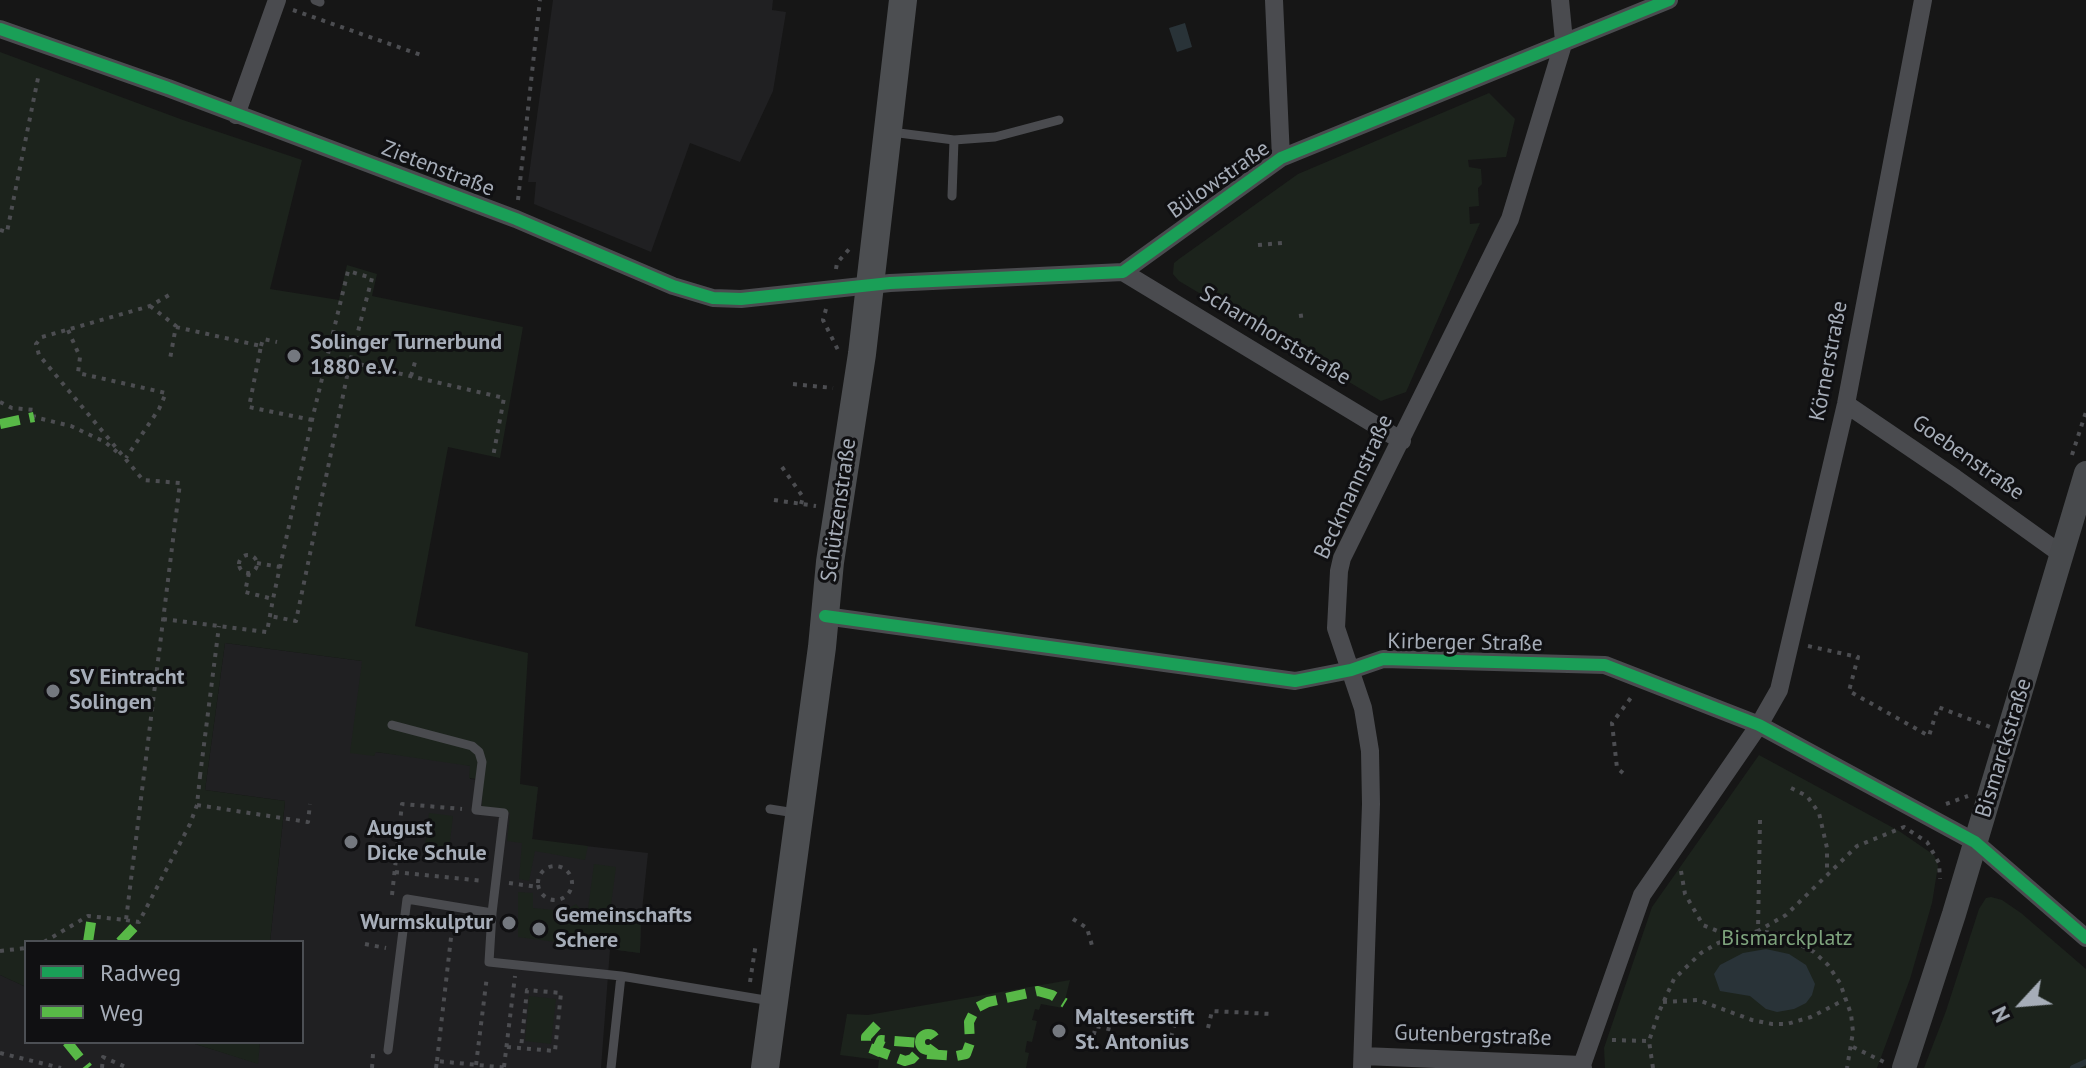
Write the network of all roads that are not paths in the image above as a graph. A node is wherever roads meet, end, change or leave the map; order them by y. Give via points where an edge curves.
1 (903, 0) edge
2 (1274, 0) edge
3 (1560, 0) edge
4 (1669, 0) edge
5 (1923, 0) edge
6 (276, 2) edge
7 (0, 29) edge
8 (1564, 41) junction
9 (236, 115) junction
10 (1059, 120) dead end
11 (887, 132) junction
12 (954, 140) junction
13 (1281, 158) junction
14 (952, 196) dead end
15 (1123, 272) junction
16 (869, 285) junction
17 (1846, 404) junction
18 (1402, 441) junction
19 (2086, 473) edge
20 (2061, 554) junction
21 (825, 616) junction
22 (1351, 670) junction
23 (392, 725) dead end
24 (1759, 725) junction
25 (770, 809) dead end
26 (798, 813) junction
27 (1975, 842) junction
28 (492, 913) junction
29 (2086, 938) edge
30 (621, 976) junction
31 (774, 1001) junction
32 (388, 1050) dead end
33 (1362, 1062) edge
34 (1894, 1065) edge
35 (1583, 1067) edge
36 (611, 1068) edge
37 (765, 1068) edge

1 - 11 main road, Schützenstraße
2 - 13 street
3 - 8 street, Beckmannstraße
4 - 8 street, Bülowstraße
5 - 17 street, Körnerstraße
6 - 9 street
7 - 9 street, Zietenstraße
8 - 13 street, Bülowstraße
8 - 18 street, Beckmannstraße via 1510,219
9 - 16 street, Zietenstraße via 713,298
10 - 12 lane via 995,137
11 - 12 lane
11 - 16 main road, Schützenstraße
12 - 14 lane
13 - 15 street, Bülowstraße
15 - 16 street
15 - 18 street, Scharnhorststraße
16 - 21 main road, Schützenstraße
17 - 20 street, Goebenstraße
17 - 24 street, Körnerstraße via 1779,690
18 - 22 street, Beckmannstraße via 1339,571 1336,628
19 - 20 main road, Bismarckstraße
20 - 27 main road, Bismarckstraße
21 - 22 street, Kirberger Straße via 1295,681
21 - 26 main road, Schützenstraße
22 - 24 street, Kirberger Straße via 1383,659 1605,665
22 - 33 street, Beckmannstraße via 1370,751
23 - 28 lane via 479,752 476,810 504,813
24 - 27 street, Kirberger Straße
24 - 35 street via 1642,895
25 - 26 lane
26 - 31 main road, Schützenstraße
27 - 29 street, Kirberger Straße
27 - 34 main road, Bismarckstraße
28 - 30 lane via 489,962
28 - 32 lane via 407,899
30 - 31 lane
30 - 36 lane
31 - 37 main road, Schützenstraße
33 - 35 street, Gutenbergstraße

